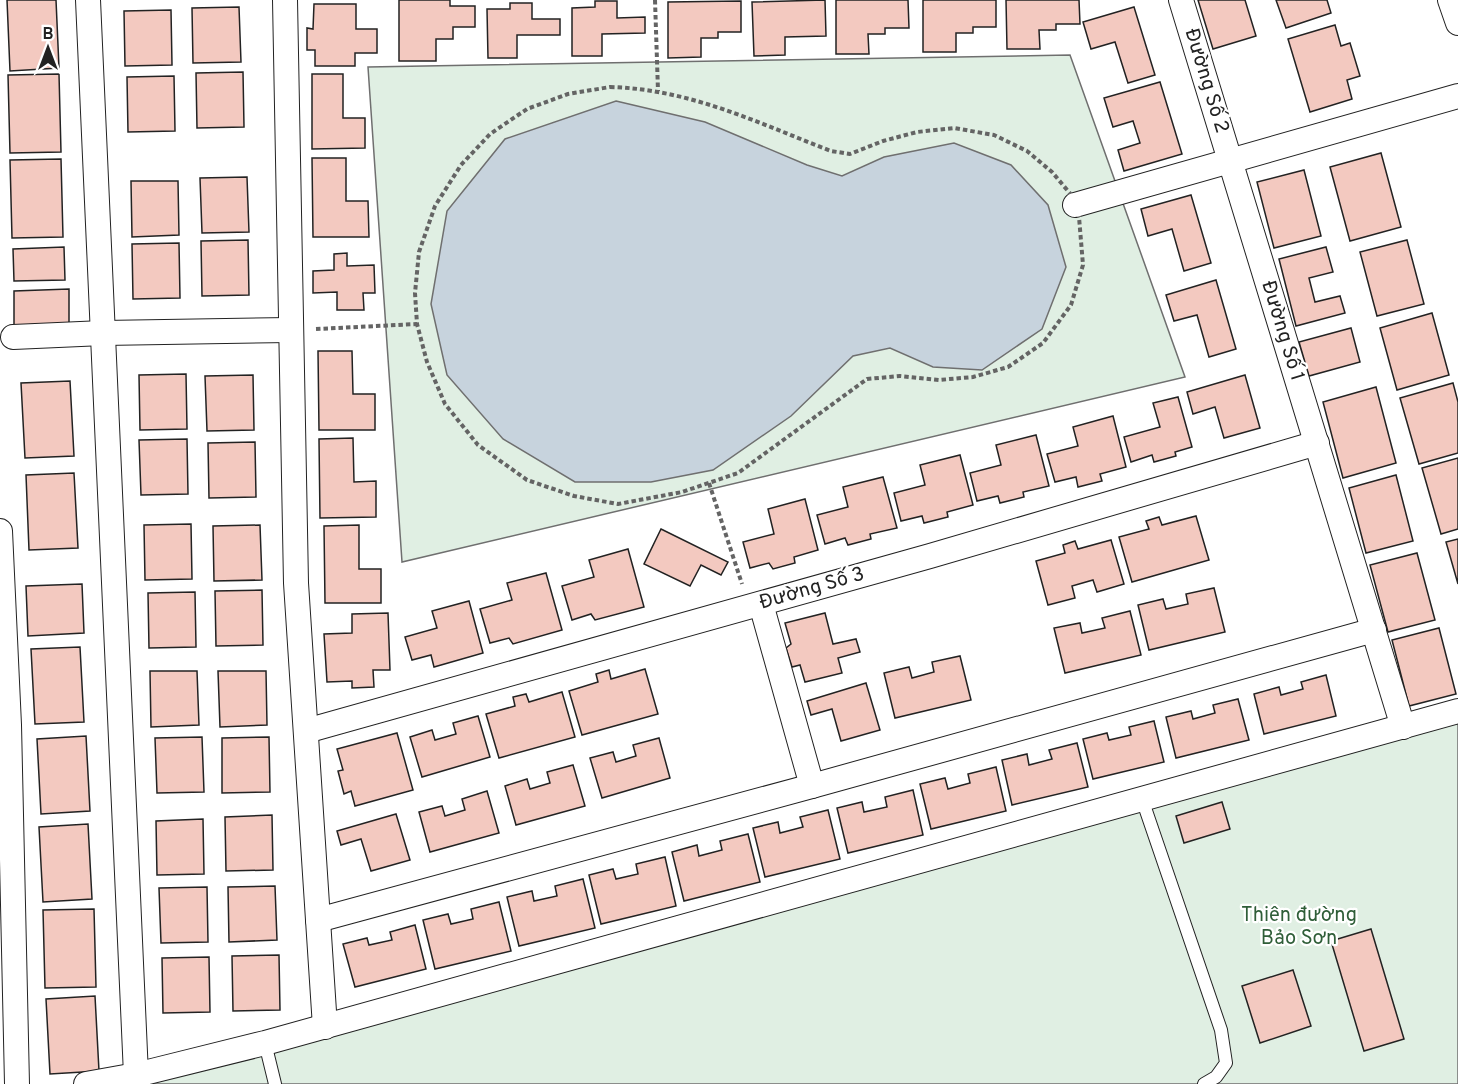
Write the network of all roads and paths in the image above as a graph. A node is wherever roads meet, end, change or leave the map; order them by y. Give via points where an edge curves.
1 (88, 0) edge
2 (285, 0) edge
3 (655, 0) edge
4 (1182, 0) edge
5 (1450, 0) edge
6 (1458, 22) edge
7 (657, 91) junction
8 (1458, 96) edge
9 (1230, 162) junction
10 (1075, 205) junction
11 (417, 324) junction
12 (290, 330) junction
13 (103, 333) junction
14 (13, 337) dead end
15 (1317, 443) junction
16 (709, 483) junction
17 (0, 531) edge
18 (761, 604) junction
19 (1374, 630) junction
20 (3, 642) edge
21 (1458, 711) edge
22 (1403, 726) junction
23 (306, 731) junction
24 (812, 786) junction
25 (1142, 799) junction
26 (318, 920) junction
27 (325, 1027) junction
28 (265, 1043) junction
29 (136, 1075) junction
30 (17, 1084) edge
31 (86, 1084) edge
32 (275, 1084) edge
33 (1204, 1084) edge

1 - 13 street
2 - 12 street
3 - 7 path
4 - 9 street, Đường Số 2
5 - 6 street
7 - 10 path via 723,107 831,151 850,153 917,132 954,128 994,135 1027,151 1052,172 1073,196
7 - 11 path via 610,87 568,94 527,109 490,134 461,165 435,206 419,252
8 - 9 street
9 - 10 street
9 - 15 street, Đường Số 1
10 - 16 path via 1083,265 1071,305 1043,343 1008,367 973,377 867,379 738,473
11 - 12 path
11 - 16 path via 445,404 478,445 527,480 574,496 618,504
12 - 13 street
12 - 23 street via 296,583
13 - 14 street
13 - 29 street
15 - 18 street, Đường Số 3
15 - 19 street, Đường Số 1
16 - 18 path via 743,588
17 - 20 street
18 - 23 street, Đường Số 3
18 - 24 street
19 - 22 street, Đường Số 1
19 - 24 street
20 - 30 street
21 - 22 street
22 - 25 street
23 - 26 street
24 - 26 street
25 - 27 street
25 - 33 lane via 1223,1038 1226,1063 1216,1077
26 - 27 street
27 - 28 street
28 - 29 street
28 - 32 lane
29 - 31 street

